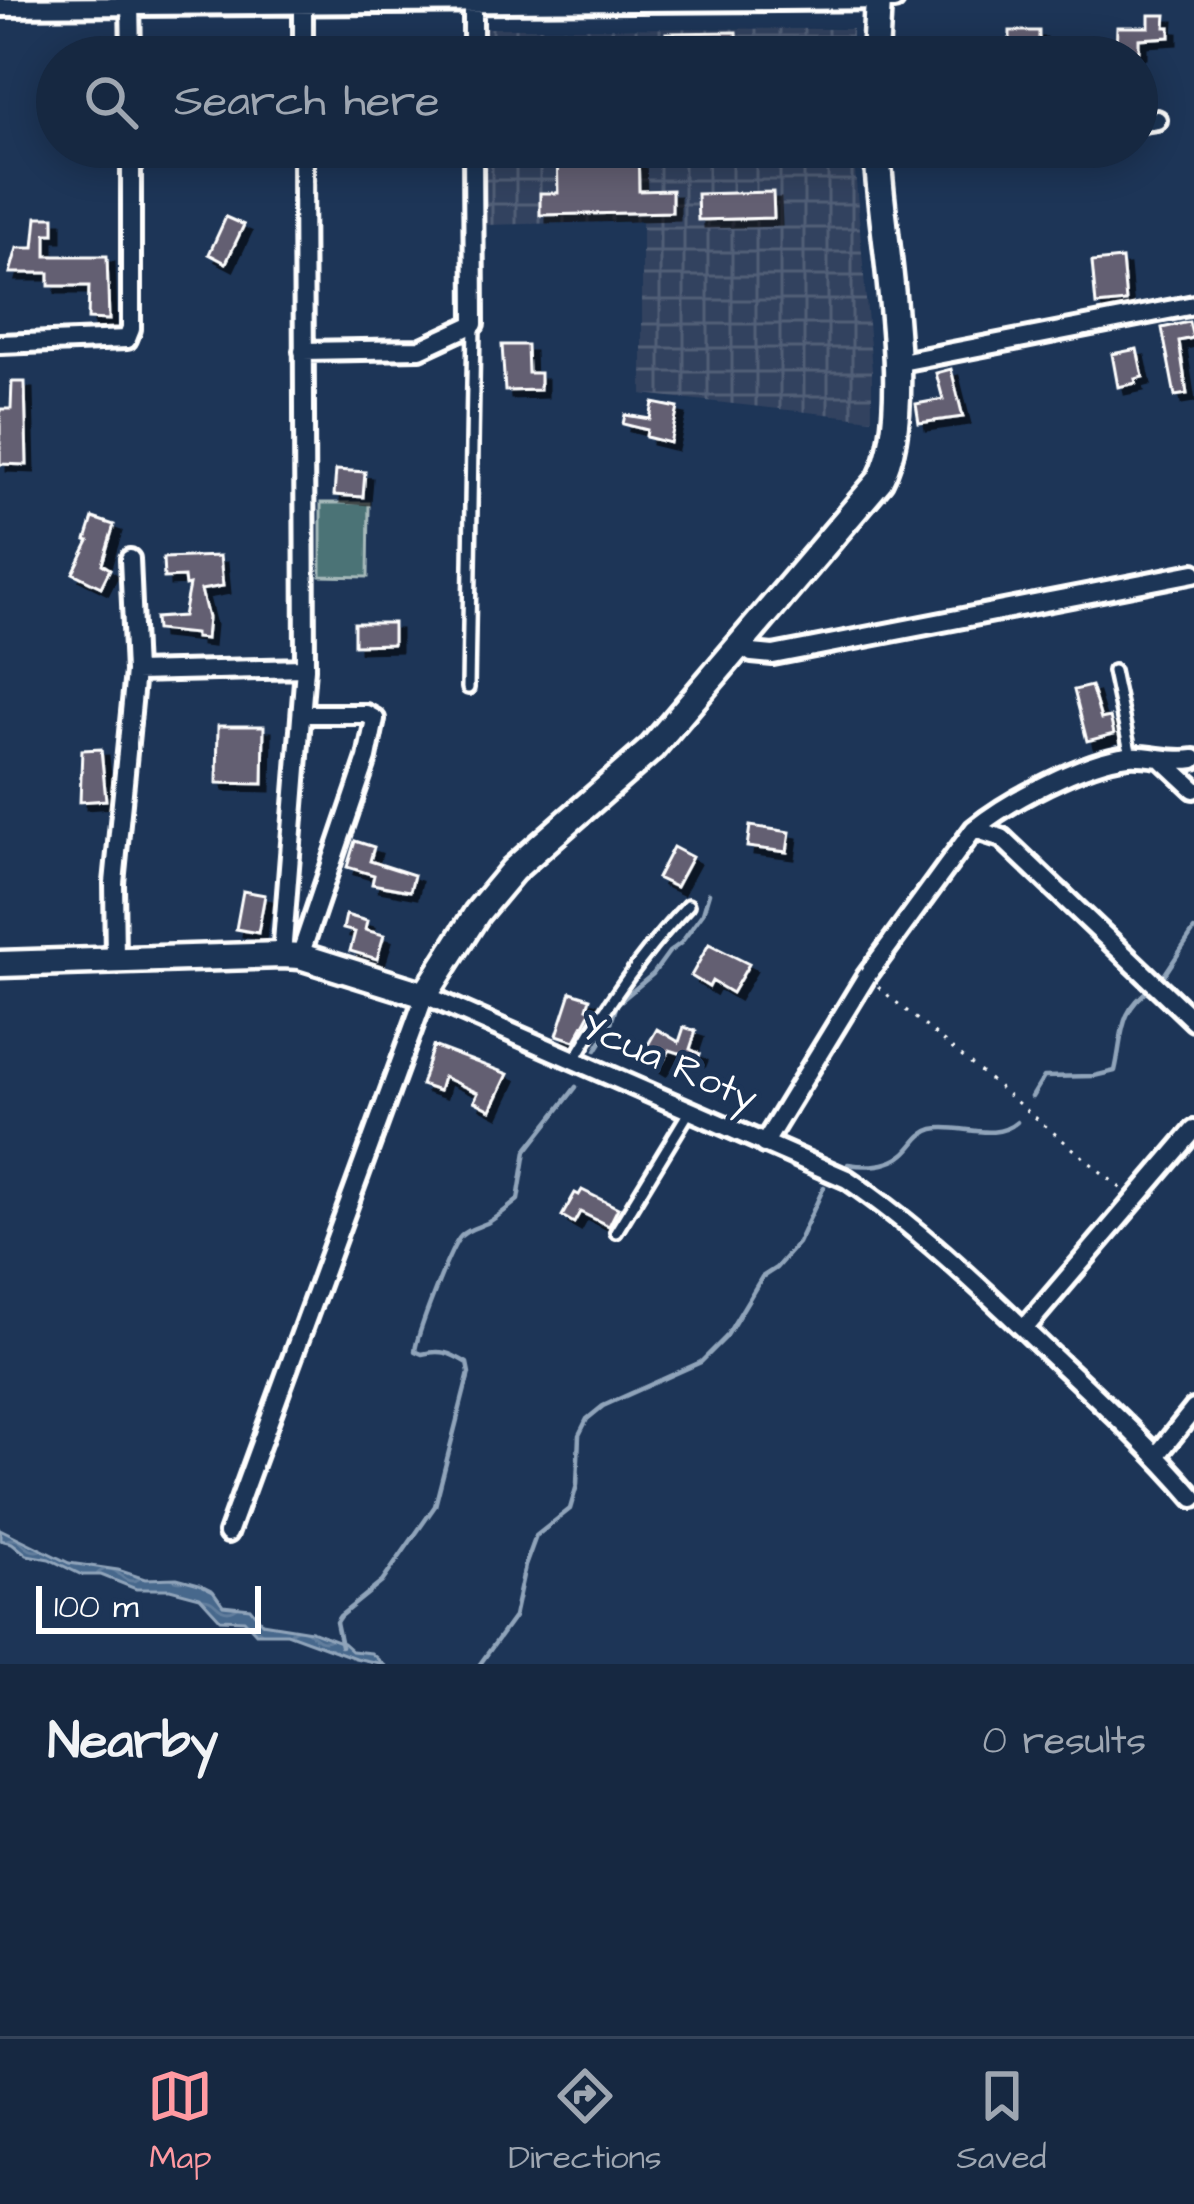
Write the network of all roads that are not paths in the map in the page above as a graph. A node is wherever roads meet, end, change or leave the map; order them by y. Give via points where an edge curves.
1 (878, 0) edge
2 (894, 0) edge
3 (303, 2) edge
4 (473, 2) edge
5 (130, 3) edge
6 (0, 7) edge
7 (130, 36) edge
8 (303, 36) edge
9 (473, 36) edge
10 (876, 36) edge
11 (131, 168) edge
12 (303, 168) edge
13 (473, 168) edge
14 (878, 168) edge
15 (1194, 305) edge
16 (474, 324) junction
17 (0, 344) edge
18 (303, 351) junction
19 (896, 363) junction
20 (130, 559) dead end
21 (1194, 573) edge
22 (740, 645) junction
23 (305, 668) junction
24 (1113, 670) dead end
25 (134, 672) junction
26 (468, 688) dead end
27 (303, 714) junction
28 (1131, 756) junction
29 (1194, 759) edge
30 (1164, 761) junction
31 (1194, 789) edge
32 (974, 829) junction
33 (688, 905) dead end
34 (291, 956) junction
35 (116, 958) junction
36 (0, 964) edge
37 (425, 995) junction
38 (1194, 1022) edge
39 (574, 1061) junction
40 (689, 1112) junction
41 (1194, 1130) edge
42 (764, 1144) junction
43 (616, 1232) dead end
44 (1024, 1329) junction
45 (1194, 1409) edge
46 (1157, 1455) junction
47 (1194, 1498) edge
48 (228, 1533) dead end

1 - 2 street
1 - 4 street
1 - 10 street
3 - 4 street
3 - 5 street
3 - 8 street
4 - 9 street
5 - 6 street
5 - 7 street
11 - 17 street via 127,340
12 - 18 street
13 - 16 street
14 - 19 street
15 - 19 street
16 - 18 street via 420,349
16 - 26 lane
18 - 23 street
19 - 22 street via 893,444 880,480
20 - 25 street
21 - 22 street via 773,656
22 - 37 street via 652,748 513,870
23 - 25 street
23 - 27 street
24 - 28 lane
25 - 35 street via 114,883
27 - 34 street
27 - 34 street via 375,719
28 - 30 street
28 - 32 street via 1064,778
29 - 30 street
30 - 31 street
32 - 38 street via 1002,838
32 - 42 street via 866,977
33 - 39 lane via 610,998
34 - 35 street, Ycua Roty
34 - 37 street, Ycua Roty
35 - 36 street, Ycua Roty
37 - 39 street, Ycua Roty
37 - 48 street
39 - 40 street, Ycua Roty
40 - 42 street, Ycua Roty
40 - 43 lane
41 - 44 street
42 - 44 street, Ycua Roty via 848,1179 890,1208
44 - 46 street, Ycua Roty
45 - 46 street
46 - 47 street, Ycua Roty

